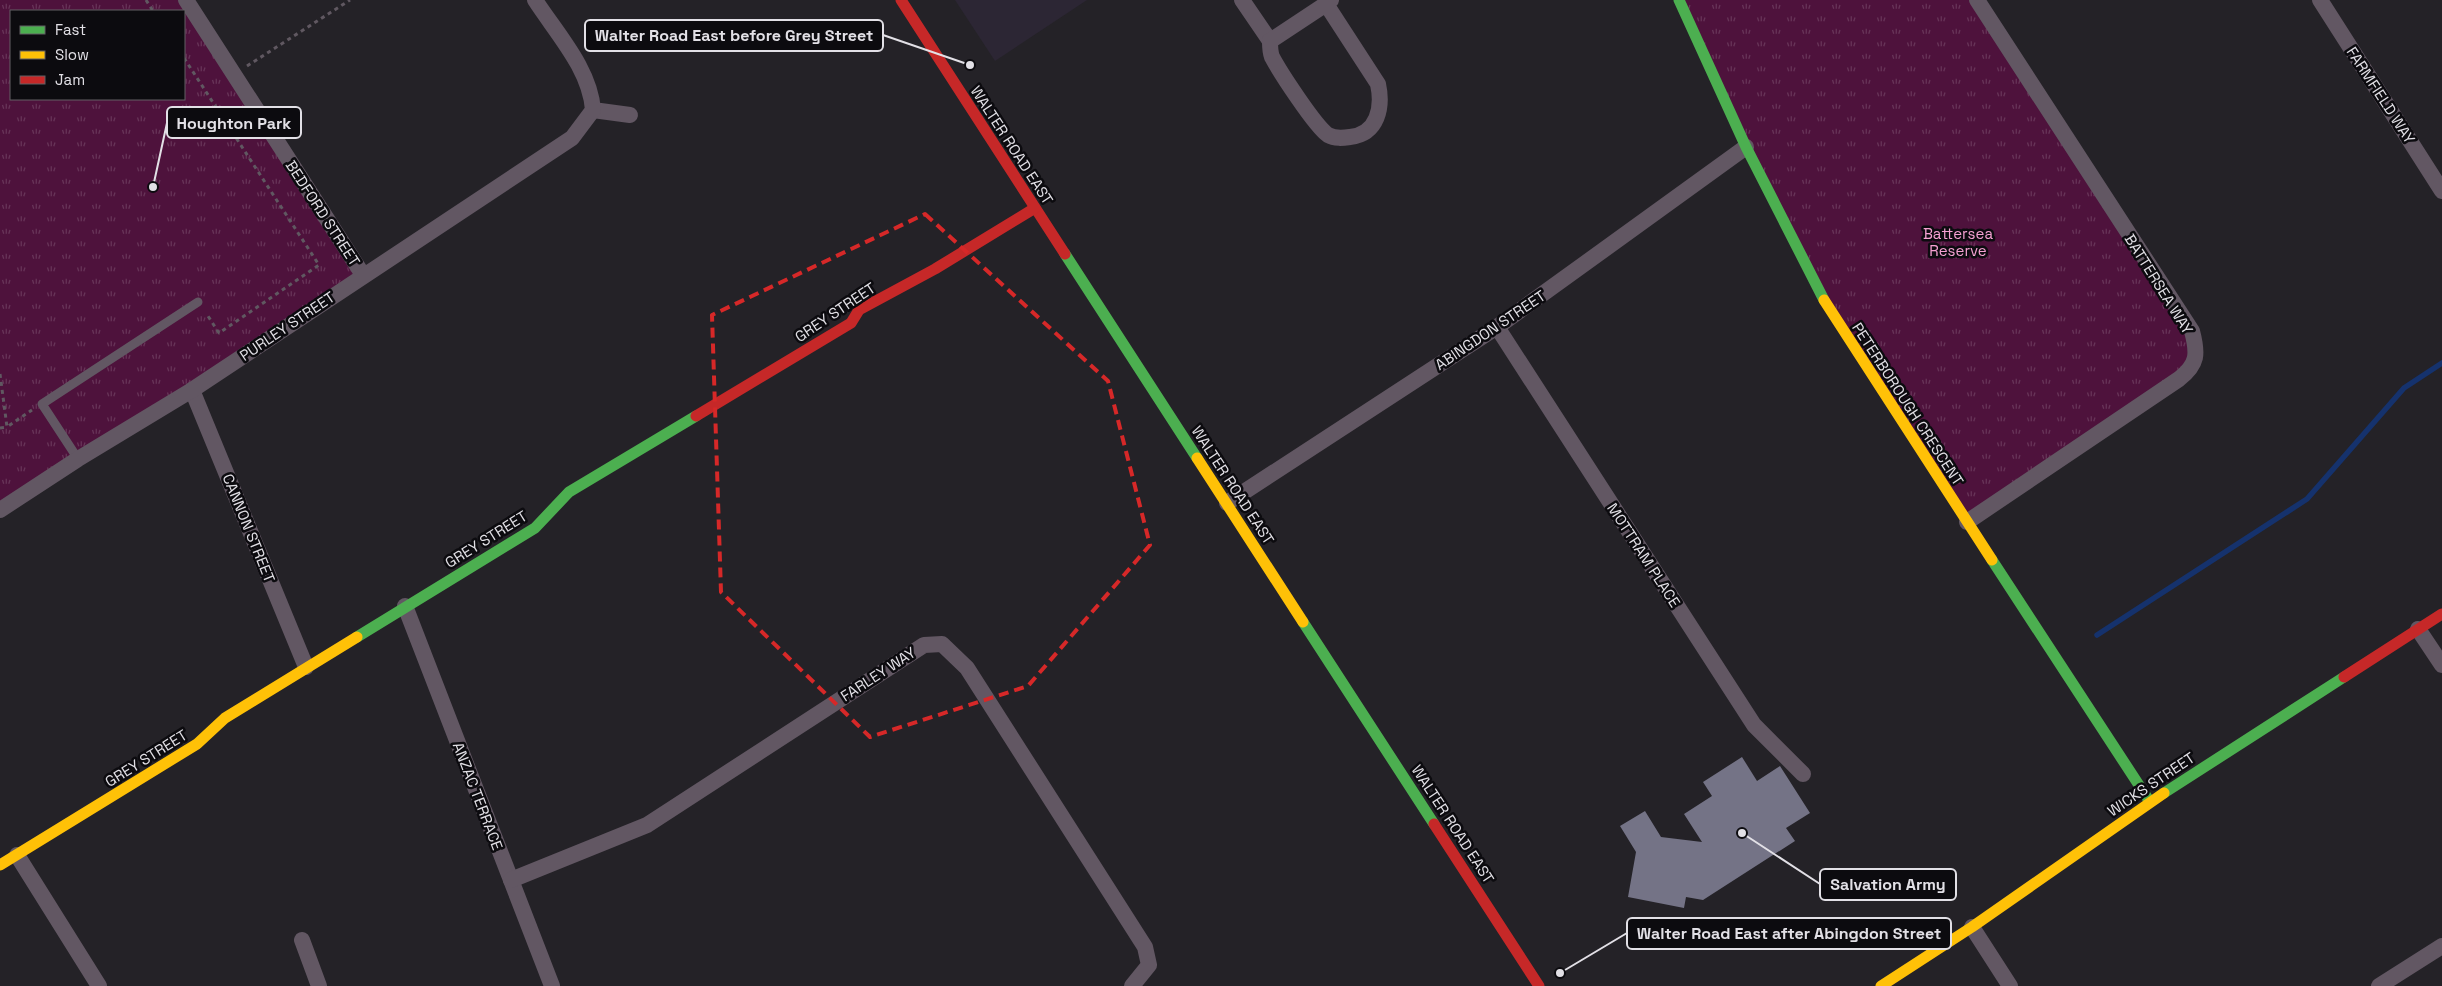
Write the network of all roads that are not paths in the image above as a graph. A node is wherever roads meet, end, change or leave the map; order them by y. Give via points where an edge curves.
1 (186, 0) edge
2 (535, 0) edge
3 (901, 0) edge
4 (1242, 0) edge
5 (1679, 0) edge
6 (1977, 0) edge
7 (2320, 0) edge
8 (1329, 2) edge
9 (1270, 42) junction
10 (593, 110) junction
11 (630, 114) dead end
12 (1746, 147) junction
13 (2442, 191) edge
14 (1035, 208) junction
15 (363, 275) junction
16 (198, 302) road end
17 (1497, 327) junction
18 (192, 390) junction
19 (78, 459) junction
20 (1227, 503) junction
21 (0, 510) edge
22 (1967, 522) junction
23 (405, 606) junction
24 (2442, 614) edge
25 (2418, 629) junction
26 (2442, 665) edge
27 (306, 667) junction
28 (1803, 774) dead end
29 (2150, 802) junction
30 (17, 855) junction
31 (0, 866) edge
32 (511, 880) junction
33 (1972, 927) junction
34 (302, 940) dead end
35 (2442, 946) edge
36 (99, 986) edge
37 (319, 986) edge
38 (552, 986) edge
39 (1132, 986) edge
40 (1539, 986) edge
41 (1881, 986) edge
42 (2010, 986) edge
43 (2379, 986) edge

1 - 15 street, BEDFORD STREET
2 - 10 street via 585,76 592,93
3 - 14 street, WALTER ROAD EAST
4 - 9 street
5 - 12 street, PETERBOROUGH CRESCENT
6 - 22 street, BATTERSEA WAY via 2192,331 2196,358 2191,370 2179,379
7 - 13 street, FARMFIELD WAY
8 - 9 street
8 - 9 street via 1378,84 1380,108 1369,131 1342,138 1330,136 1318,127 1272,56
10 - 11 street
10 - 15 street, PURLEY STREET via 572,138
12 - 17 street, ABINGDON STREET
12 - 22 street, PETERBOROUGH CRESCENT via 1830,314
14 - 20 street, WALTER ROAD EAST
14 - 23 street, GREY STREET via 935,269 859,310 851,322 837,331 569,492 535,528
15 - 18 street, PURLEY STREET
16 - 19 lane via 42,404
17 - 20 street, ABINGDON STREET
17 - 28 street, MOTTRAM PLACE via 1754,725
18 - 19 street, PURLEY STREET
18 - 27 street, CANNON STREET
19 - 21 street, PURLEY STREET
20 - 40 street, WALTER ROAD EAST
22 - 29 street, PETERBOROUGH CRESCENT
23 - 27 street, GREY STREET
23 - 32 street, ANZAC TERRACE
24 - 25 street, WICKS STREET
25 - 26 street
25 - 29 street, WICKS STREET
27 - 30 street, GREY STREET via 225,718 197,744
29 - 33 street, WICKS STREET
30 - 31 street, GREY STREET
30 - 36 street
32 - 38 street, ANZAC TERRACE
32 - 39 street, FARLEY WAY via 647,825 924,645 942,644 967,668 1145,946 1149,965
33 - 41 street, WICKS STREET
33 - 42 street
34 - 37 street
35 - 43 street

